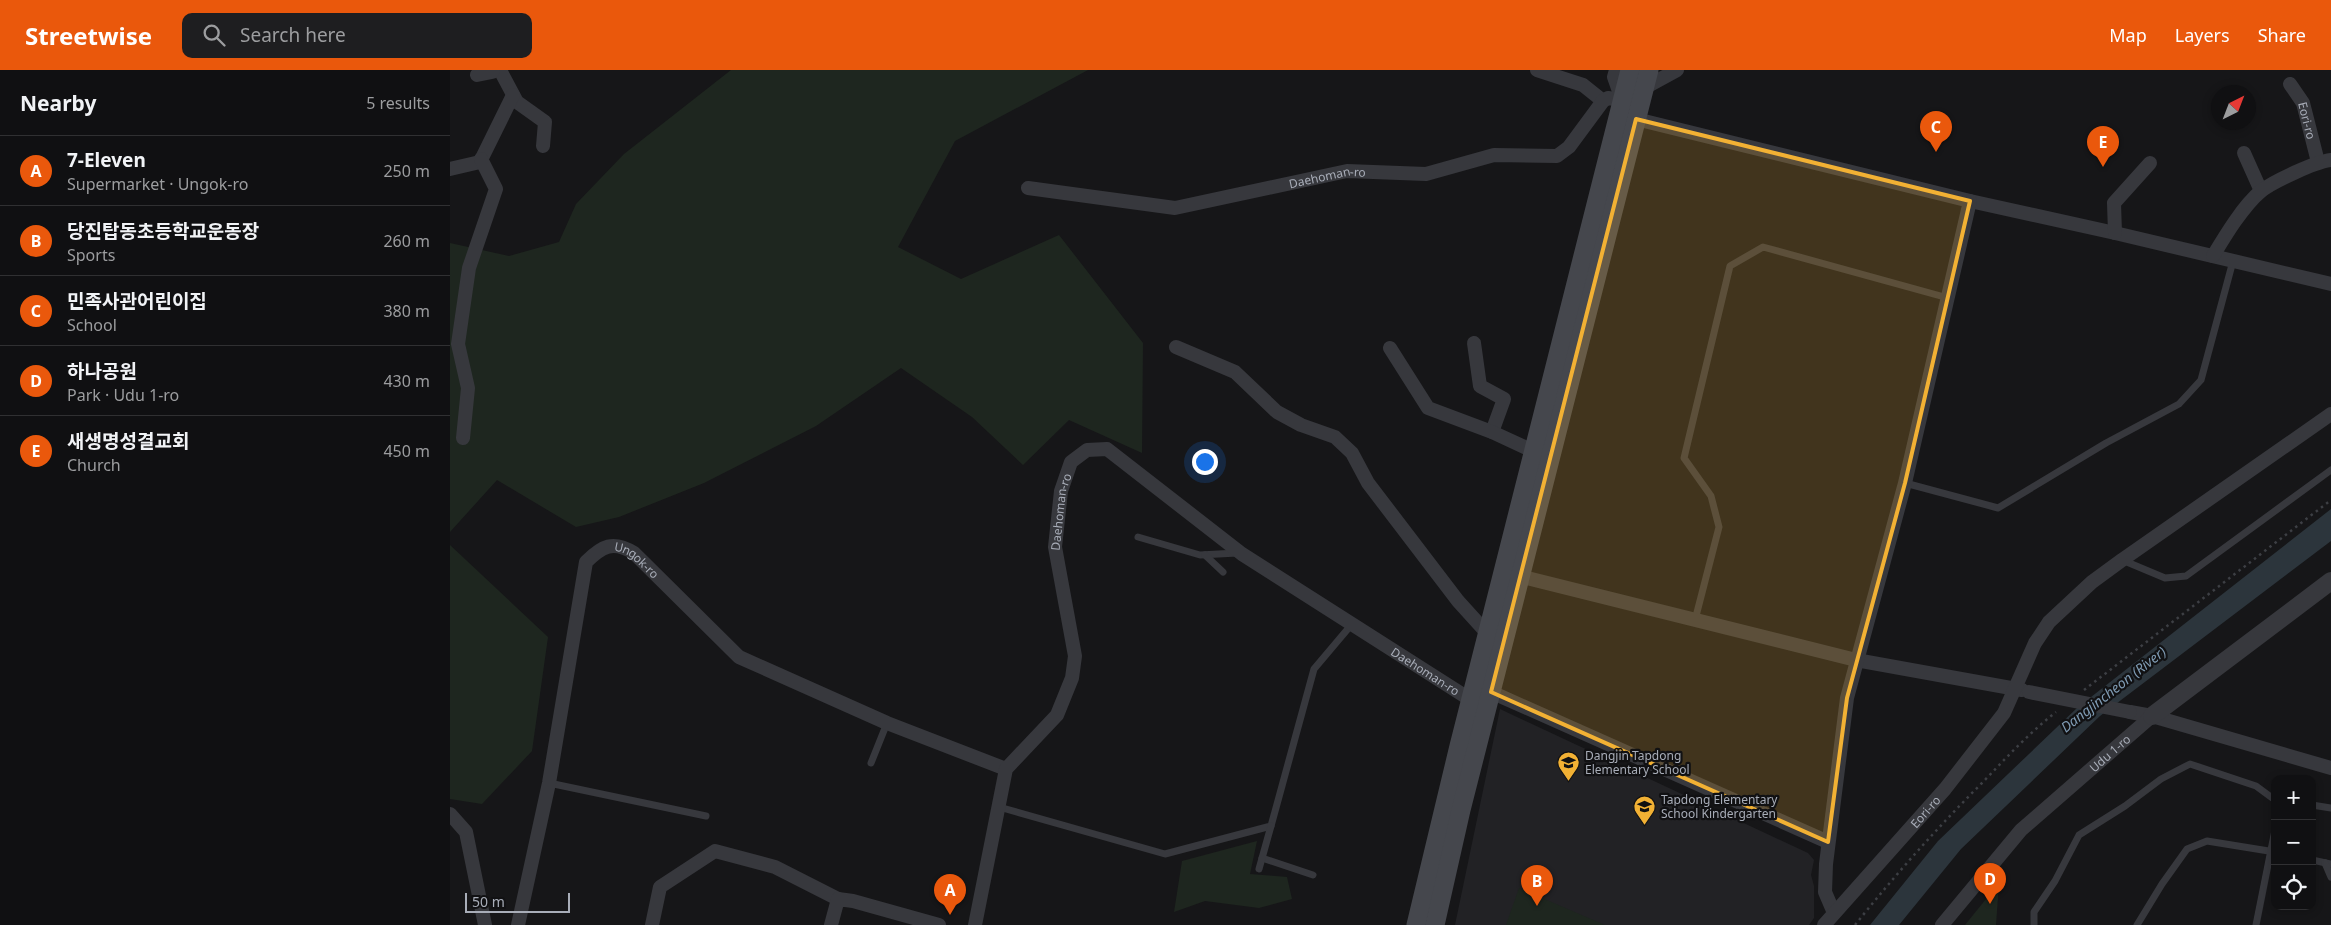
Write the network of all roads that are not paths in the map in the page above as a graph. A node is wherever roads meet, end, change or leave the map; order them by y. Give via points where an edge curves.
1 (493, 70) edge
2 (500, 70) edge
3 (1537, 70) edge
4 (1677, 70) edge
5 (1620, 72) edge
6 (477, 74) dead end
7 (1646, 79) edge
8 (2290, 84) dead end
9 (513, 95) junction
10 (1611, 100) junction
11 (1636, 119) junction
12 (543, 146) dead end
13 (2244, 153) dead end
14 (481, 159) junction
15 (2324, 161) edge
16 (2150, 163) dead end
17 (450, 169) edge
18 (1028, 188) dead end
19 (2261, 191) junction
20 (1970, 200) junction
21 (2115, 232) junction
22 (2212, 256) junction
23 (2233, 261) junction
24 (2331, 284) edge
25 (1948, 298) junction
26 (1474, 343) dead end
27 (1176, 347) dead end
28 (1390, 348) dead end
29 (2331, 414) edge
30 (1492, 432) junction
31 (463, 438) dead end
32 (1533, 451) junction
33 (2331, 470) edge
34 (1906, 483) junction
35 (1138, 537) dead end
36 (1240, 553) junction
37 (1205, 555) junction
38 (2122, 560) junction
39 (1224, 572) dead end
40 (1512, 574) junction
41 (2331, 582) edge
42 (1695, 620) junction
43 (1352, 624) junction
44 (1487, 633) junction
45 (1856, 660) junction
46 (2014, 687) junction
47 (1491, 692) junction
48 (1471, 700) junction
49 (2152, 716) junction
50 (887, 722) junction
51 (871, 763) dead end
52 (2331, 768) edge
53 (1006, 769) junction
54 (549, 783) junction
55 (2271, 797) edge
56 (2316, 806) edge
57 (999, 807) junction
58 (2331, 808) edge
59 (450, 814) edge
60 (706, 816) dead end
61 (1271, 826) junction
62 (1828, 842) junction
63 (2271, 852) edge
64 (1262, 858) junction
65 (2271, 861) edge
66 (2328, 863) edge
67 (1259, 869) dead end
68 (1313, 875) dead end
69 (2331, 877) edge
70 (838, 900) junction
71 (1834, 913) junction
72 (485, 925) edge
73 (518, 925) edge
74 (652, 925) edge
75 (831, 925) edge
76 (939, 925) edge
77 (975, 925) edge
78 (1416, 925) edge
79 (1436, 925) edge
80 (1824, 925) edge
81 (1942, 925) edge
82 (2034, 925) edge
83 (2137, 925) edge
84 (2256, 925) edge

1 - 6 street
2 - 9 street
3 - 10 street via 1584,86
4 - 7 street, Daehoman-ro
5 - 10 main road, Daehoman-ro
7 - 10 street, Daehoman-ro
7 - 11 main road
8 - 15 street, Eori-ro via 2303,103
9 - 12 street via 517,102 545,122
9 - 14 street
10 - 18 street, Daehoman-ro via 1557,156 1494,156 1426,174 1347,171 1175,208
10 - 32 main road
11 - 20 street
11 - 40 main road
13 - 19 street
14 - 17 street via 480,162
14 - 31 street via 496,189 469,268 458,344 468,388
15 - 19 street, Eori-ro
16 - 21 street via 2114,203
19 - 22 street, Eori-ro via 2232,225
20 - 21 street
20 - 25 street
21 - 22 street
22 - 23 street
23 - 24 street
23 - 34 lane via 2200,380 2179,404 2106,443 1998,508
25 - 34 street
25 - 42 lane via 1762,247 1730,266 1684,458 1711,496 1719,527
26 - 30 street via 1480,386 1504,399
27 - 44 street via 1235,372 1277,412 1335,437 1352,452 1368,483 1458,601
28 - 30 street via 1428,408
29 - 38 street, Eori-ro
30 - 32 street
32 - 40 main road
33 - 38 lane via 2186,576 2165,578
34 - 45 street
35 - 37 lane
36 - 37 lane
36 - 43 street, Daehoman-ro
36 - 53 street, Daehoman-ro via 1107,449 1087,450 1071,462 1061,491 1055,547 1075,656 1072,678 1057,715
37 - 39 lane
38 - 46 street, Eori-ro via 2092,582 2049,622
40 - 42 street
40 - 44 main road
40 - 47 main road
41 - 49 street
42 - 45 street
43 - 48 street, Daehoman-ro
43 - 61 lane via 1314,669
44 - 48 main road
45 - 46 street
45 - 62 street via 1846,707
46 - 49 street, bridge
46 - 71 street, Eori-ro via 2004,713 1956,776
47 - 62 street
47 - 79 main road
48 - 78 main road
49 - 52 street
49 - 81 street, Udu 1-ro via 2021,830
50 - 51 lane
50 - 53 street, Ungok-ro
50 - 54 street, Ungok-ro via 739,657 634,553 623,546 610,546 597,551 586,562
53 - 57 street
54 - 60 lane
54 - 73 street, Ungok-ro
55 - 82 lane via 2256,786 2190,764 2160,779 2079,835 2034,912
56 - 58 lane
57 - 61 lane via 1165,854
57 - 77 street
59 - 72 street via 466,832
61 - 64 lane
62 - 71 street via 1825,892
63 - 83 lane via 2207,841 2187,849
64 - 67 lane
64 - 68 lane
65 - 84 lane
66 - 69 lane
70 - 74 street via 775,867 715,851 660,887
70 - 75 street
70 - 76 street via 853,901
71 - 80 street, Eori-ro

